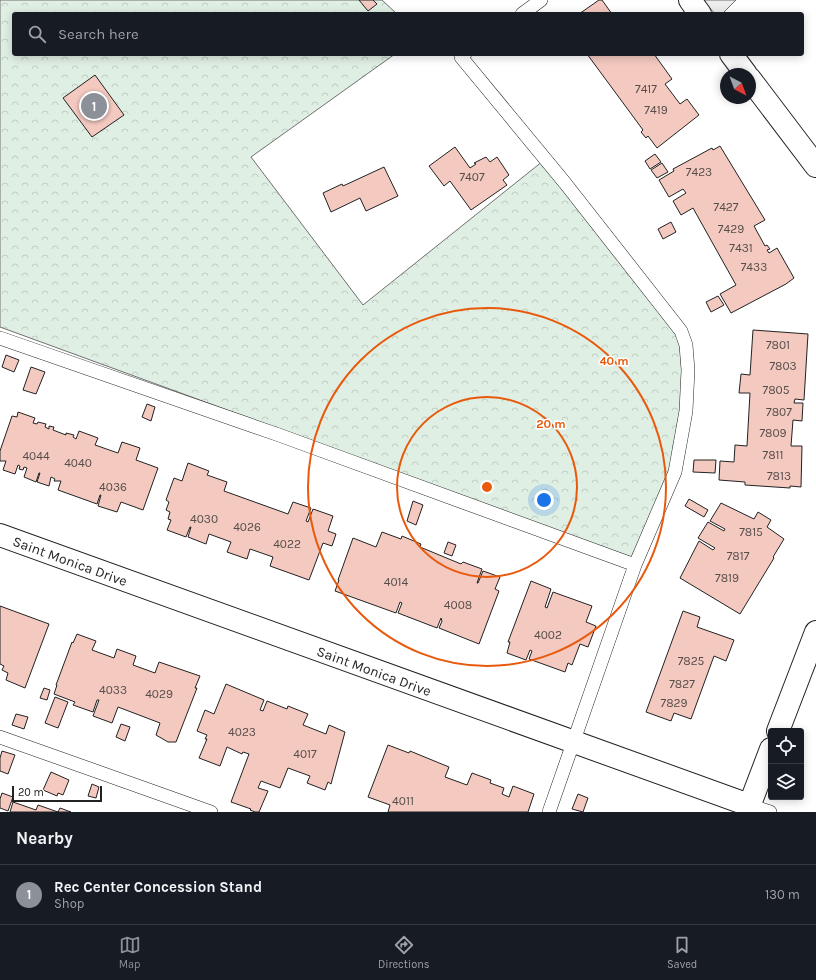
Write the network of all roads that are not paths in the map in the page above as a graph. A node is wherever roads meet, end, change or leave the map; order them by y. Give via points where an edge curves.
1 (541, 0) edge
2 (690, 0) edge
3 (525, 12) edge
4 (699, 12) edge
5 (462, 56) edge
6 (732, 56) edge
7 (742, 68) edge
8 (756, 87) edge
9 (816, 166) edge
10 (0, 338) edge
11 (0, 535) edge
12 (635, 565) junction
13 (816, 633) edge
14 (779, 728) edge
15 (0, 737) edge
16 (574, 743) junction
17 (768, 756) edge
18 (748, 808) edge
19 (211, 812) edge
20 (549, 812) edge
21 (770, 812) edge

1 - 3 lane
2 - 4 street
5 - 12 lane via 663,308 680,331 686,345 686,411 675,472
6 - 7 street
8 - 9 street
10 - 12 lane via 279,435
11 - 16 street, Saint Monica Drive
12 - 16 lane
13 - 14 street
15 - 19 lane
16 - 18 street, Saint Monica Drive
16 - 20 lane
17 - 18 street
18 - 21 lane

